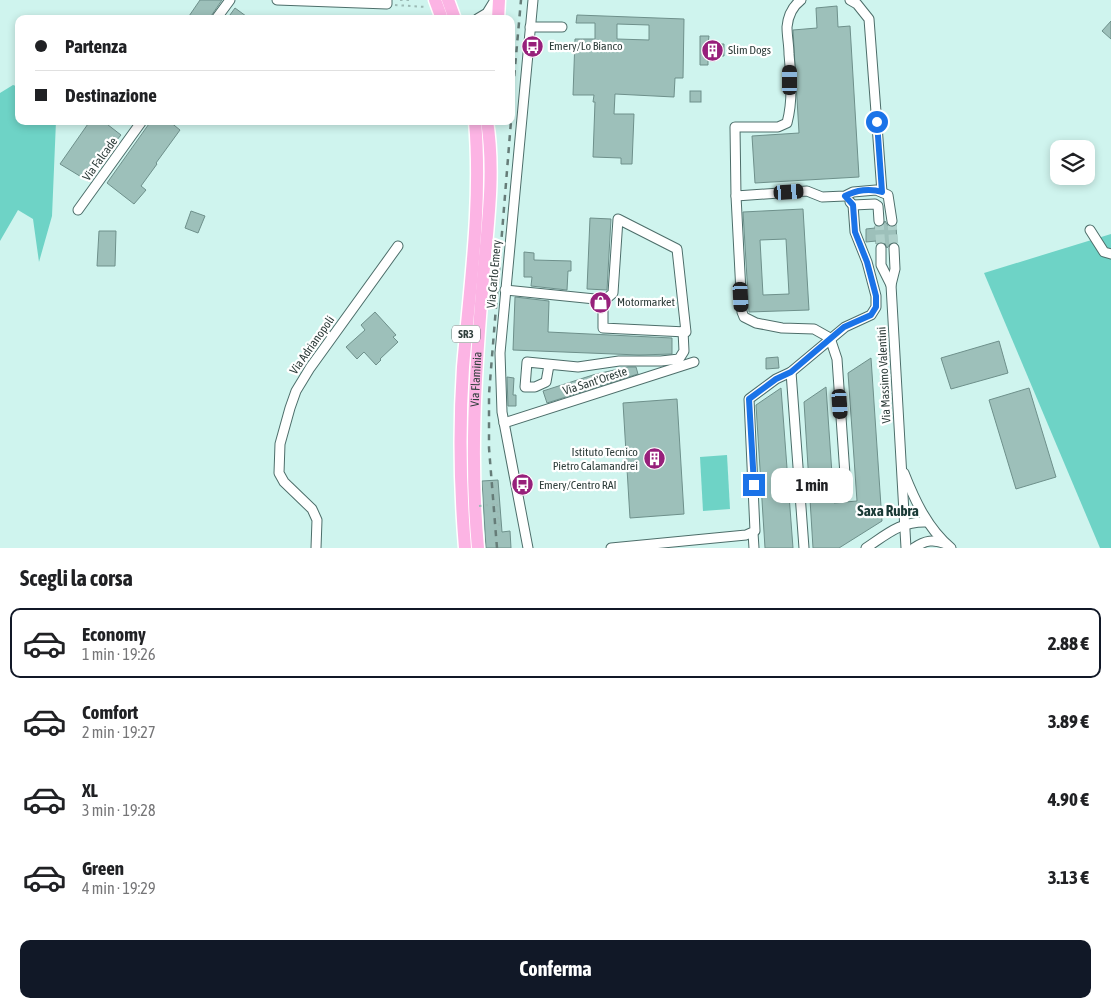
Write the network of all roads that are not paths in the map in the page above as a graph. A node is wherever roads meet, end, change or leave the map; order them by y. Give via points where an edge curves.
1 (230, 0) edge
2 (277, 0) edge
3 (387, 0) edge
4 (497, 0) edge
5 (533, 0) edge
6 (850, 0) edge
7 (799, 2) edge
8 (219, 15) edge
9 (484, 15) edge
10 (498, 15) edge
11 (530, 27) junction
12 (562, 27) dead end
13 (139, 125) edge
14 (474, 125) edge
15 (488, 125) edge
16 (882, 192) junction
17 (736, 196) junction
18 (845, 196) junction
19 (853, 205) junction
20 (78, 210) dead end
21 (879, 221) tunnel mouth
22 (892, 221) tunnel mouth
23 (1090, 230) dead end
24 (398, 246) dead end
25 (881, 248) tunnel mouth
26 (894, 248) tunnel mouth
27 (1111, 254) edge
28 (891, 285) junction
29 (505, 290) junction
30 (602, 299) junction
31 (683, 331) junction
32 (830, 338) junction
33 (694, 362) dead end
34 (549, 364) dead end
35 (791, 372) junction
36 (504, 423) junction
37 (901, 464) junction
38 (845, 475) dead end
39 (927, 522) junction
40 (904, 524) junction
41 (753, 533) junction
42 (662, 545) edge
43 (949, 546) edge
44 (316, 548) edge
45 (465, 548) edge
46 (478, 548) edge
47 (528, 548) edge
48 (611, 548) edge
49 (754, 548) edge
50 (804, 548) edge
51 (866, 548) edge
52 (906, 548) edge
53 (914, 548) edge

1 - 8 street
2 - 3 street via 387,4
4 - 9 street
4 - 10 highway
5 - 11 street, Via Carlo Emery
6 - 16 street via 869,19
7 - 17 street via 787,26 790,66 787,123 778,127 734,127
11 - 12 street
11 - 29 street, Via Carlo Emery
13 - 20 street, Via Falcade
14 - 45 highway, Via Flaminia / SR3 via 477,202 463,369 461,437
15 - 46 highway, Via Flaminia / SR3 via 490,190 473,432
16 - 18 street via 853,192
16 - 22 street via 888,195
17 - 18 street via 807,191 822,197
17 - 32 street via 744,317 782,328 814,329
18 - 19 street
19 - 21 street via 875,204
19 - 32 street via 855,232 867,262 876,307 871,315 844,327
23 - 27 street via 1104,252
24 - 44 street, Via Adrianopoli via 296,391 280,444 279,472 284,482 316,514
25 - 28 street via 882,265
26 - 28 street via 896,269
28 - 37 street, Via Massimo Valentini
29 - 30 street
29 - 36 street, Via Carlo Emery via 500,353
30 - 31 street via 603,328
30 - 31 street via 613,293 618,219 677,249 686,332
31 - 34 street via 684,351 679,359 619,361 578,367
32 - 35 street
32 - 38 street via 837,360
33 - 36 street, Via Sant'Oreste
35 - 41 street via 749,399 756,519
35 - 50 street
36 - 47 street, Via Carlo Emery
37 - 39 street via 912,495
37 - 40 street, Via Massimo Valentini
39 - 40 street
39 - 43 street
40 - 51 street
40 - 52 street, Via Massimo Valentini
41 - 42 street
41 - 49 street
42 - 48 street
43 - 53 street via 937,540 922,542

